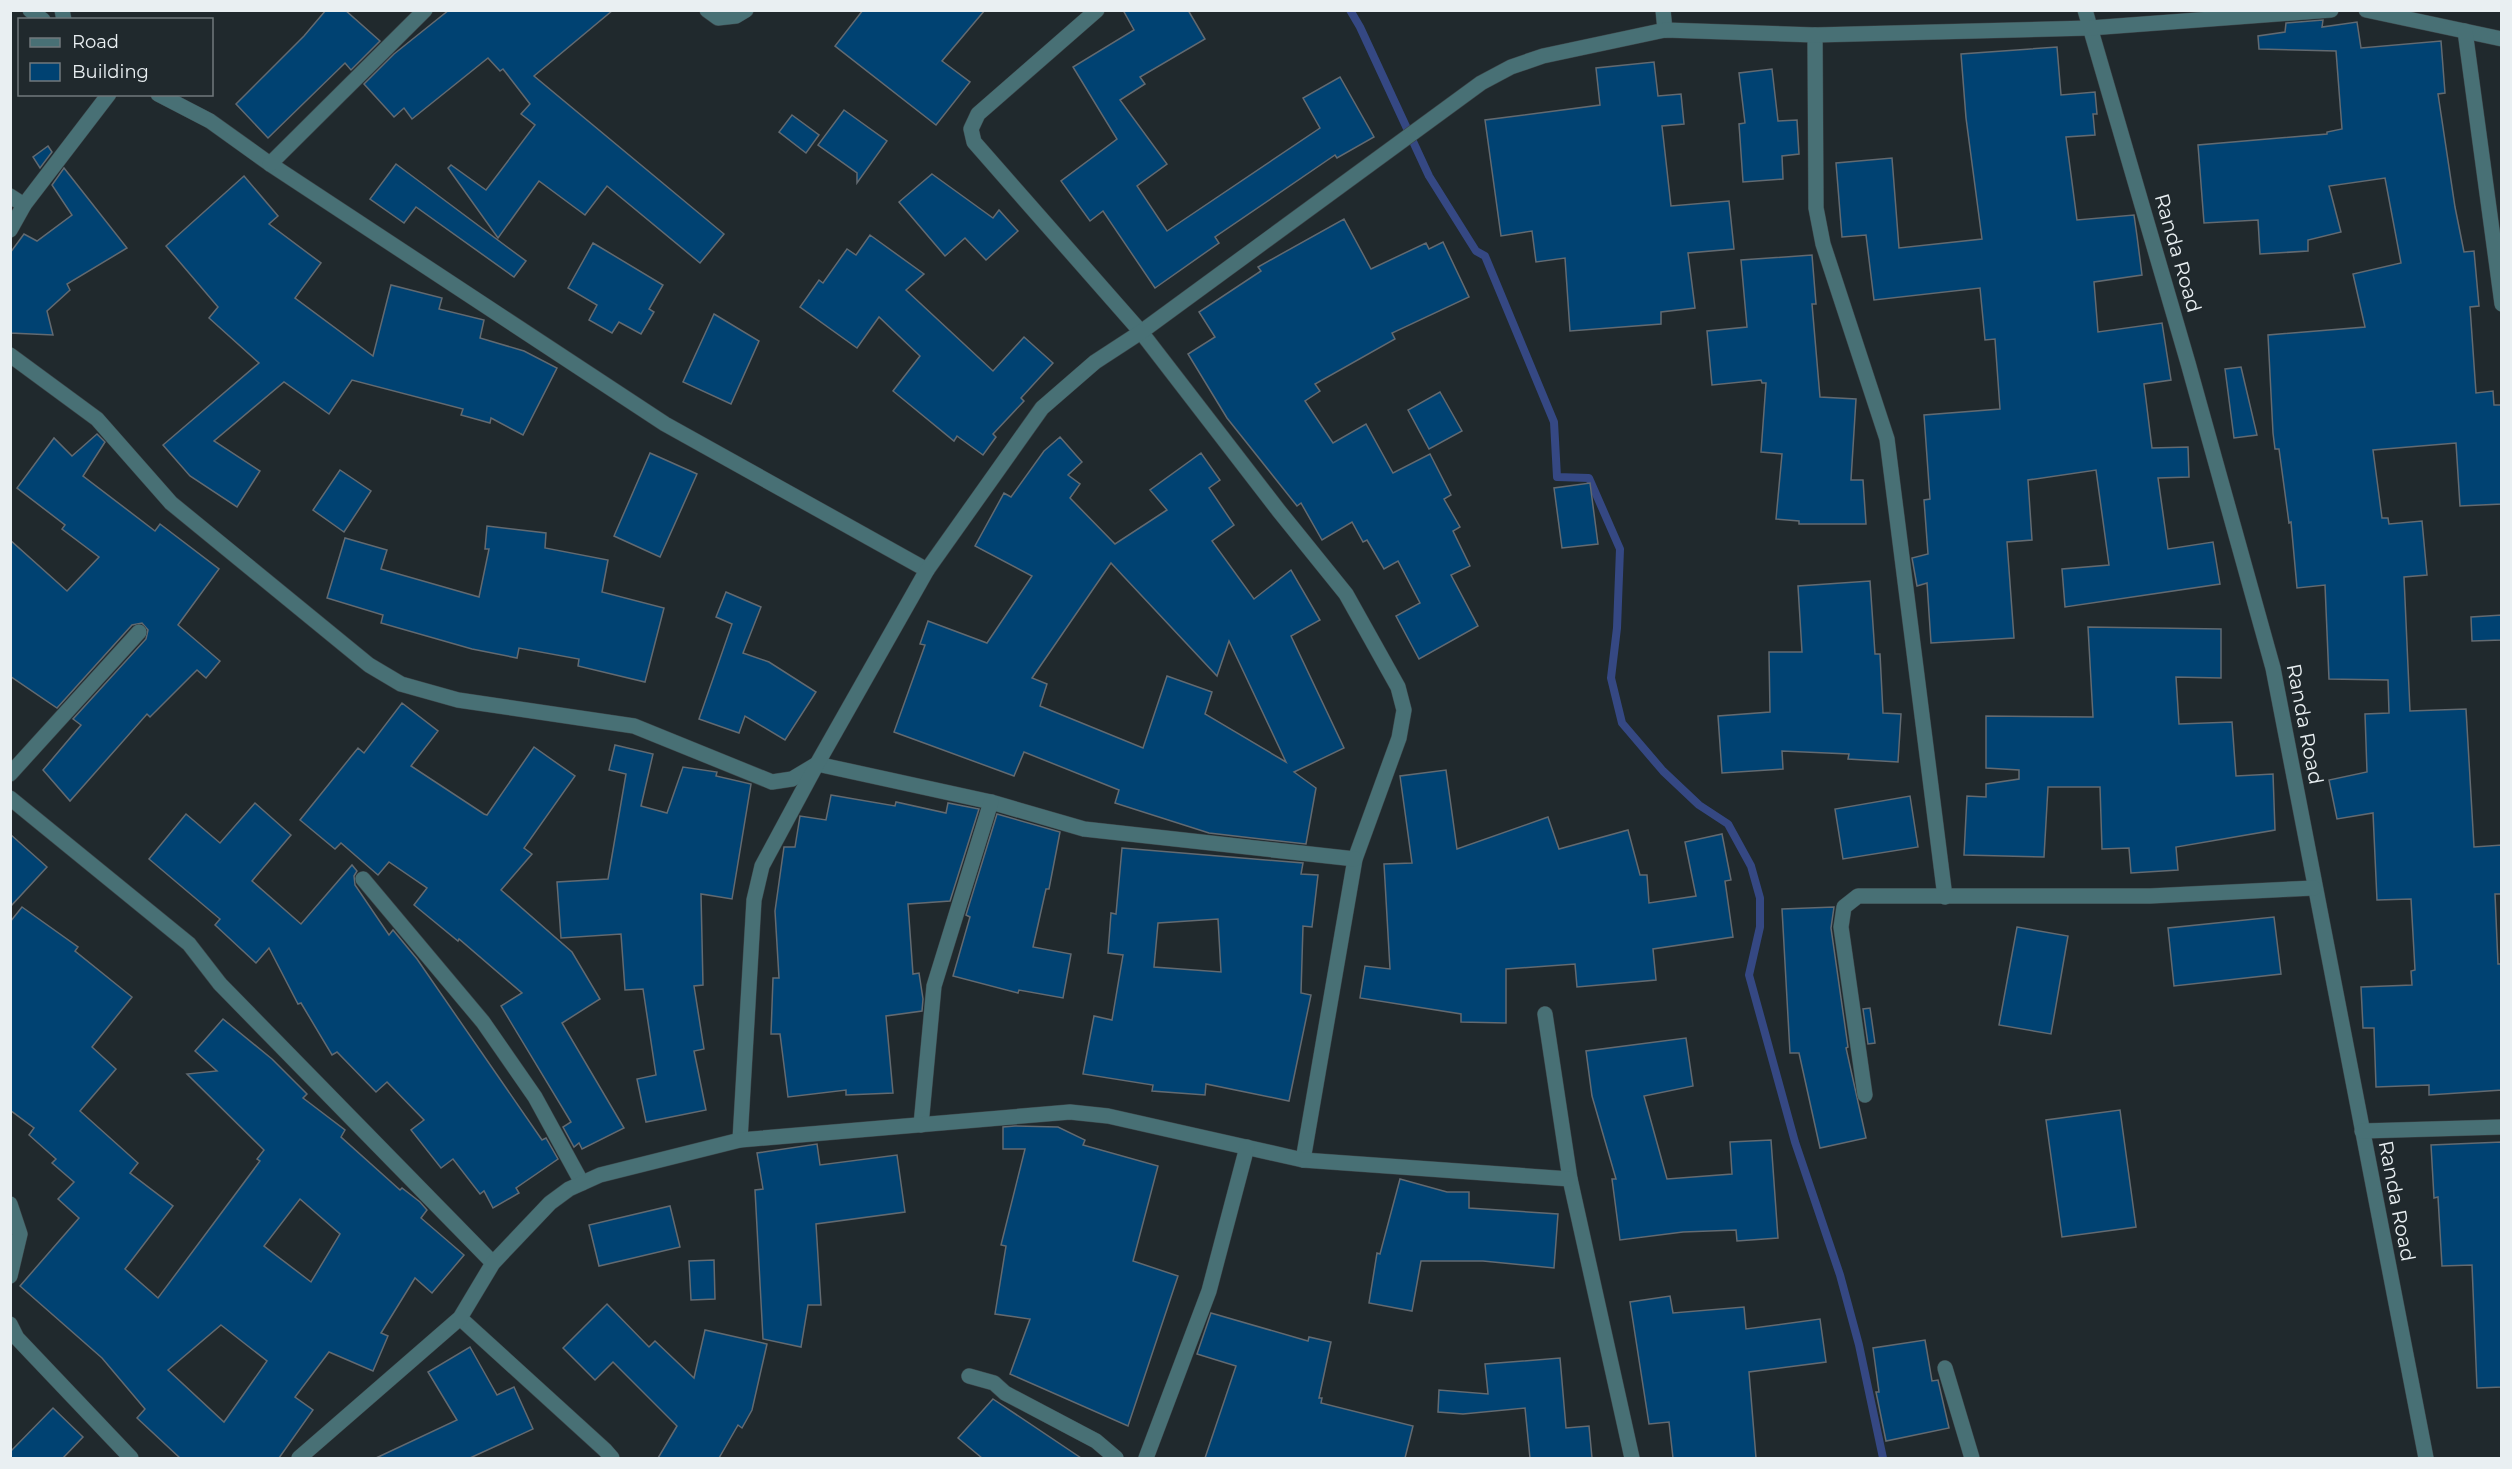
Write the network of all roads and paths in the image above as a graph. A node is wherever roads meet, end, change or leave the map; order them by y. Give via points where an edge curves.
1 (425, 10) edge
2 (708, 10) edge
3 (746, 10) edge
4 (1097, 10) edge
5 (1663, 10) edge
6 (2085, 10) edge
7 (2331, 10) edge
8 (2366, 10) edge
9 (2090, 28) junction
10 (1665, 30) junction
11 (2465, 31) junction
12 (1815, 36) junction
13 (2502, 39) edge
14 (107, 96) edge
15 (162, 96) edge
16 (270, 164) junction
17 (10, 196) edge
18 (24, 205) junction
19 (10, 230) edge
20 (2502, 304) edge
21 (1141, 332) junction
22 (10, 356) edge
23 (927, 570) junction
24 (139, 632) dead end
25 (817, 764) junction
26 (10, 774) edge
27 (10, 798) edge
28 (991, 802) junction
29 (1355, 859) junction
30 (363, 879) dead end
31 (2314, 888) junction
32 (1944, 897) junction
33 (1545, 1014) dead end
34 (1865, 1095) dead end
35 (921, 1125) junction
36 (2502, 1127) edge
37 (2362, 1131) junction
38 (740, 1140) junction
39 (1247, 1148) junction
40 (1303, 1160) junction
41 (1570, 1179) junction
42 (582, 1184) junction
43 (10, 1204) edge
44 (493, 1263) junction
45 (10, 1276) edge
46 (460, 1318) junction
47 (10, 1324) edge
48 (1945, 1368) dead end
49 (969, 1376) dead end
50 (131, 1458) edge
51 (299, 1458) edge
52 (612, 1458) edge
53 (1116, 1458) edge
54 (1146, 1458) edge
55 (1632, 1458) edge
56 (1972, 1458) edge
57 (2426, 1458) edge

1 - 16 street
2 - 3 street via 718,18 736,16
4 - 21 street via 978,114 971,129 974,142
5 - 10 street
6 - 9 street, Randa Road
7 - 9 street
8 - 11 street
9 - 12 street
9 - 31 street, Randa Road via 2273,668
10 - 12 street
10 - 21 street via 1543,56 1481,84
11 - 13 street
11 - 20 street
12 - 32 street via 1816,208 1823,244 1887,439
14 - 18 street
15 - 16 street via 210,121
16 - 23 street via 665,424
17 - 18 street
18 - 19 street
21 - 23 street via 1095,362 1042,408
21 - 29 street via 1347,594 1398,687 1404,710 1399,738
22 - 25 street via 97,419 171,502 369,665 400,684 458,700 634,726 772,782 792,779
23 - 25 street
24 - 26 street
25 - 28 street
25 - 38 street via 762,866 754,900
27 - 44 street via 189,944 220,984
28 - 29 street via 1084,829
28 - 35 street via 934,986
29 - 40 street
30 - 42 street via 483,1022 536,1097
31 - 32 street via 2150,896
31 - 37 street, Randa Road
32 - 34 street via 1858,896 1844,907 1841,927
33 - 41 street
35 - 38 street
35 - 39 street via 1070,1112 1108,1116
36 - 37 street
37 - 57 street, Randa Road
38 - 42 street via 600,1175
39 - 40 street
39 - 54 street via 1209,1291
40 - 41 street
41 - 55 street
42 - 44 street via 550,1203
43 - 45 street via 20,1234
44 - 46 street
46 - 51 street
46 - 52 street
47 - 50 street via 17,1338
48 - 56 street
49 - 53 street via 994,1383 1096,1441

